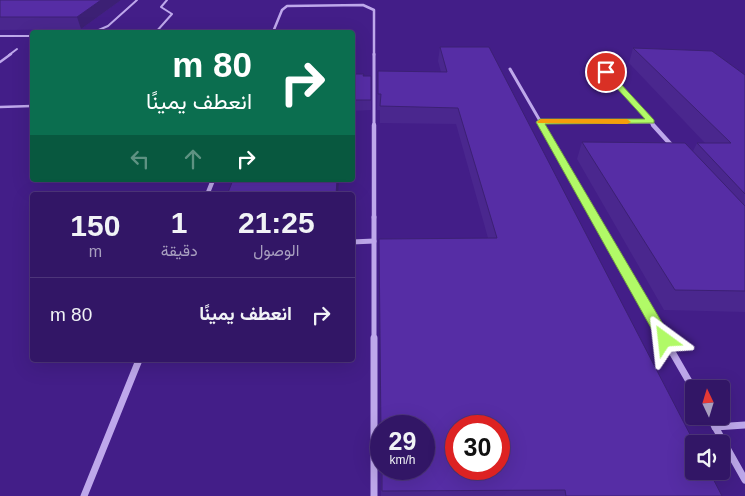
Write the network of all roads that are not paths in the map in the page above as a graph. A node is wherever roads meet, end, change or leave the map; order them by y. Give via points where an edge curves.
1 (137, 0) edge
2 (167, 0) edge
3 (99, 30) edge
4 (158, 30) edge
5 (274, 30) edge
6 (0, 36) edge
7 (30, 36) edge
8 (17, 49) dead end
9 (0, 62) edge
10 (510, 69) dead end
11 (606, 72) dead end
12 (30, 106) edge
13 (0, 107) edge
14 (540, 122) junction
15 (651, 122) junction
16 (676, 151) edge
17 (374, 241) junction
18 (355, 242) edge
19 (139, 362) edge
20 (688, 380) edge
21 (745, 425) edge
22 (715, 427) joint
23 (745, 480) edge
24 (84, 496) edge
25 (374, 496) edge

1 - 3 lane via 108,26
2 - 4 lane via 161,7 172,14
5 - 17 street via 287,6 363,5 373,8
6 - 7 lane
8 - 9 lane
10 - 14 street
11 - 15 street
12 - 13 lane
14 - 15 street
14 - 20 street
15 - 16 street
17 - 18 street
17 - 25 street
19 - 24 street
21 - 22 street
22 - 23 street

